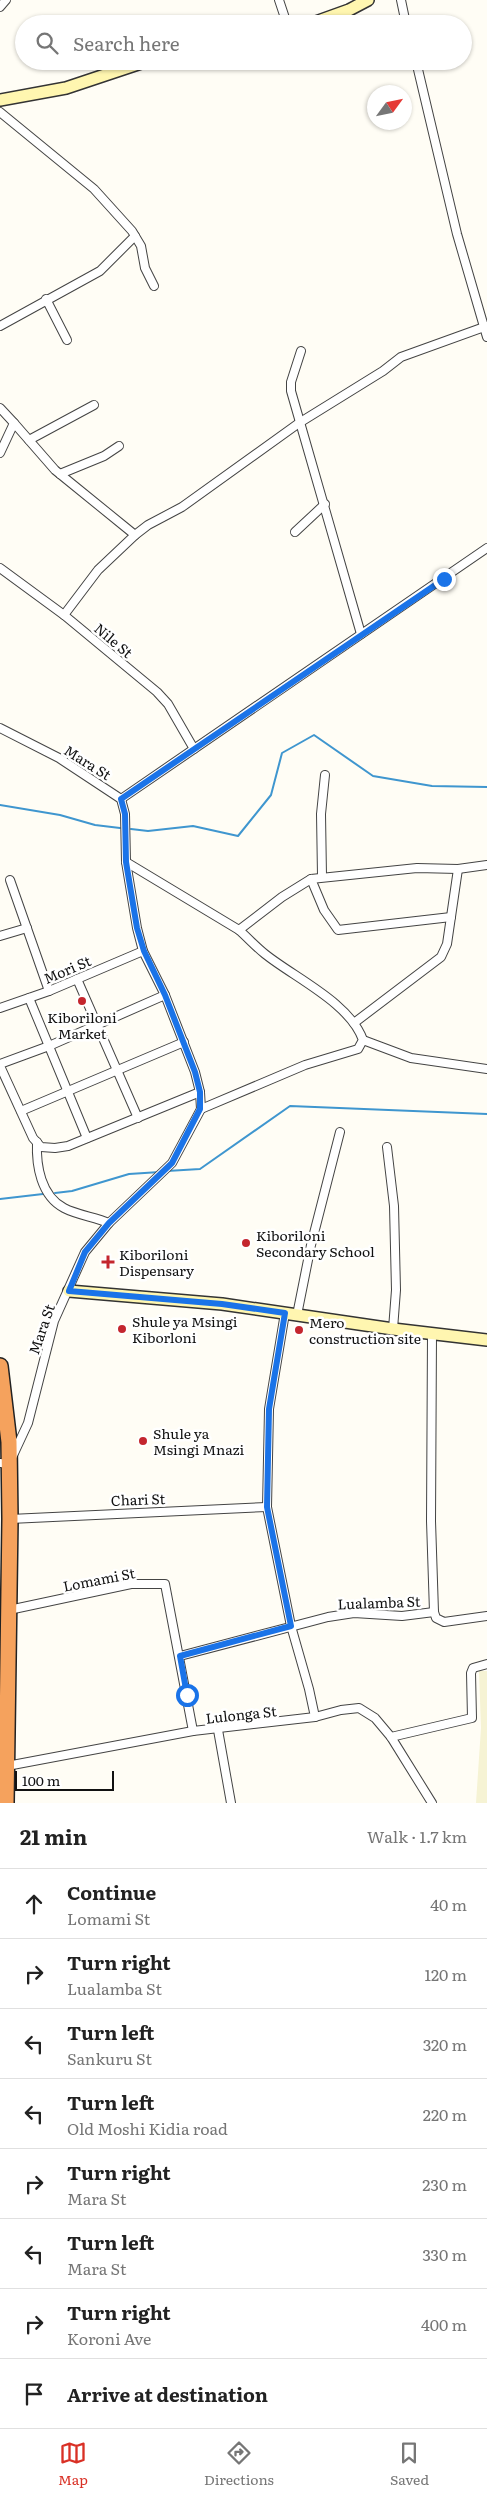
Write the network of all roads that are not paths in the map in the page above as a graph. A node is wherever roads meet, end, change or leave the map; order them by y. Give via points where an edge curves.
1 (6, 0) edge
2 (279, 0) edge
3 (368, 0) edge
4 (401, 0) edge
5 (0, 7) edge
6 (284, 15) edge
7 (336, 15) edge
8 (404, 15) edge
9 (120, 70) edge
10 (418, 70) edge
11 (0, 100) edge
12 (0, 112) edge
13 (136, 236) junction
14 (154, 286) dead end
15 (46, 299) junction
16 (0, 326) edge
17 (486, 327) edge
18 (487, 337) edge
19 (67, 340) dead end
20 (301, 351) dead end
21 (94, 405) dead end
22 (0, 408) edge
23 (14, 423) junction
24 (299, 423) junction
25 (29, 440) junction
26 (119, 446) dead end
27 (0, 453) edge
28 (60, 474) junction
29 (324, 504) junction
30 (295, 532) dead end
31 (134, 535) junction
32 (487, 548) edge
33 (0, 568) edge
34 (64, 614) junction
35 (361, 634) junction
36 (0, 728) edge
37 (194, 749) junction
38 (325, 775) dead end
39 (121, 799) junction
40 (126, 862) junction
41 (487, 865) edge
42 (458, 869) junction
43 (322, 876) junction
44 (311, 879) junction
45 (10, 880) dead end
46 (451, 917) junction
47 (27, 928) junction
48 (239, 930) junction
49 (0, 936) edge
50 (144, 951) junction
51 (77, 979) junction
52 (49, 991) junction
53 (165, 995) junction
54 (29, 998) junction
55 (0, 1008) edge
56 (354, 1023) junction
57 (98, 1025) junction
58 (363, 1040) junction
59 (184, 1042) junction
60 (49, 1046) junction
61 (0, 1065) edge
62 (487, 1069) edge
63 (118, 1070) junction
64 (68, 1092) junction
65 (200, 1092) junction
66 (200, 1109) junction
67 (21, 1112) junction
68 (138, 1118) junction
69 (340, 1132) dead end
70 (87, 1138) junction
71 (37, 1142) junction
72 (387, 1147) dead end
73 (109, 1223) junction
74 (69, 1291) junction
75 (285, 1313) junction
76 (297, 1315) junction
77 (393, 1329) junction
78 (432, 1334) junction
79 (487, 1340) edge
80 (0, 1366) edge
81 (0, 1422) edge
82 (8, 1442) junction
83 (3, 1464) edge
84 (267, 1507) junction
85 (10, 1519) junction
86 (9, 1610) junction
87 (434, 1612) junction
88 (487, 1616) edge
89 (291, 1626) junction
90 (4, 1642) edge
91 (180, 1656) junction
92 (487, 1664) edge
93 (314, 1717) junction
94 (218, 1730) junction
95 (193, 1731) junction
96 (391, 1738) junction
97 (4, 1744) edge
98 (8, 1766) junction
99 (6, 1803) edge
100 (231, 1803) edge
101 (432, 1803) edge

1 - 5 street
2 - 6 street
3 - 7 street
4 - 8 street
9 - 11 street via 66,88
10 - 17 street via 457,234
12 - 13 street via 94,189
13 - 14 street
13 - 15 street via 100,271
15 - 16 street
15 - 19 street
17 - 18 street
17 - 24 street via 407,354
20 - 24 street via 290,382
21 - 25 street
22 - 23 street
23 - 25 street
23 - 27 street
24 - 29 street
24 - 31 street via 194,499
25 - 28 street
26 - 28 street via 104,456
28 - 31 street
29 - 30 street
29 - 35 street
31 - 34 street via 98,570
32 - 35 street
33 - 34 street, Nile St
34 - 37 street, Nile St via 157,692 168,704
35 - 37 street
36 - 39 street, Mara St via 59,758
37 - 39 street
38 - 43 street via 321,814
39 - 40 street, Mara St via 125,814
40 - 48 street
40 - 50 street, Mara St
41 - 42 street
42 - 43 street via 417,868
42 - 46 street
43 - 44 street
44 - 46 street via 324,910 338,930
44 - 48 street
45 - 47 street
46 - 56 street via 441,957
47 - 49 street
47 - 52 street
48 - 56 street
50 - 51 street, Mori St
50 - 53 street, Mara St
51 - 52 street, Mori St
51 - 57 street
52 - 54 street, Mori St
53 - 57 street
53 - 59 street, Mara St
54 - 55 street, Mori St
54 - 60 street
56 - 58 street
57 - 60 street
57 - 63 street
58 - 62 street via 411,1058
58 - 66 street via 358,1049 305,1066
59 - 63 street
59 - 65 street, Mara St
60 - 61 street
60 - 64 street
61 - 67 street
63 - 64 street
63 - 68 street
64 - 67 street
64 - 70 street
65 - 66 street, Mara St
65 - 68 street
66 - 73 street, Mara St via 180,1149 163,1173
67 - 71 street
68 - 70 street
69 - 76 street
70 - 71 street via 55,1148 41,1147
71 - 73 street via 40,1176 56,1203 70,1211
72 - 77 street via 394,1206 396,1290
73 - 74 street, Mara St via 85,1252
74 - 75 street via 204,1302
74 - 83 street, Mara St via 54,1321 28,1423
75 - 76 street
75 - 84 street via 269,1409
76 - 77 street
77 - 78 street
78 - 79 street
78 - 87 street
80 - 82 highway
81 - 82 street
82 - 83 highway
83 - 85 highway
84 - 85 street, Chari St
84 - 89 street
85 - 86 highway
86 - 90 highway
86 - 91 street, Lomami St via 131,1584 165,1584
87 - 88 street via 436,1618 444,1622
87 - 89 street, Lualamba St via 402,1616 354,1613
89 - 91 street, Lualamba St
89 - 93 street
90 - 97 highway
91 - 95 street, Lomami St
92 - 96 street via 473,1668 471,1673 472,1718
93 - 94 street, Lulonga St
93 - 96 street, Lulonga St via 359,1708 375,1718
94 - 95 street, Lulonga St
94 - 100 street
95 - 98 street, Lulonga St
96 - 101 street, Lulonga St
97 - 98 highway
98 - 99 highway

